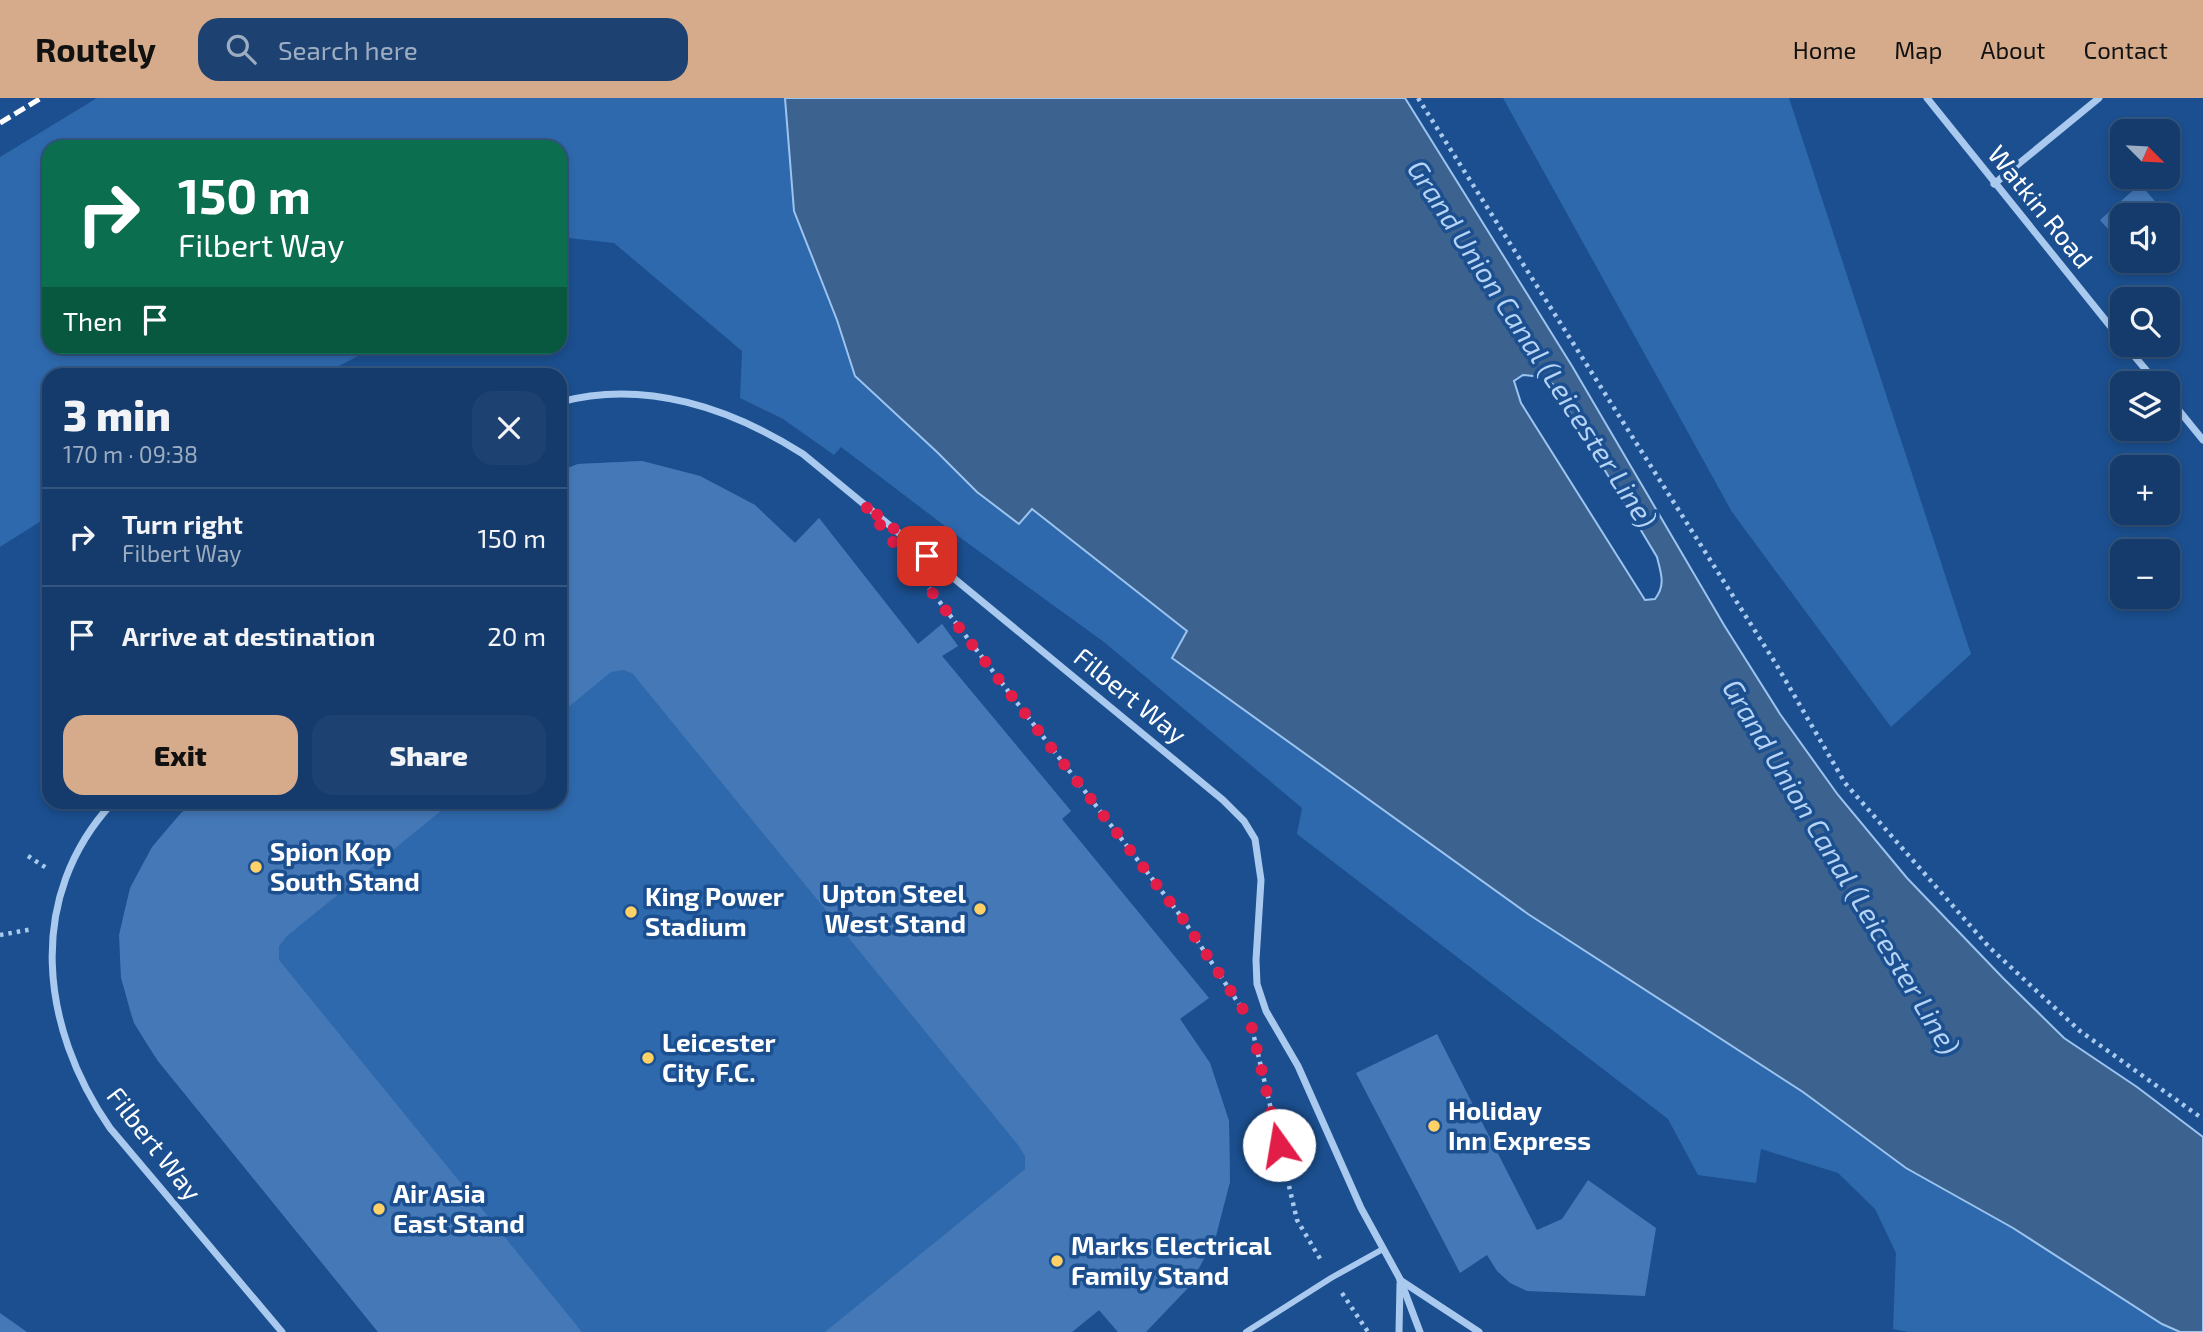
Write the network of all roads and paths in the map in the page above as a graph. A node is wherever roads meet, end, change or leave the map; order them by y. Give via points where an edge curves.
1 (1418, 98) edge
2 (1927, 98) edge
3 (2099, 98) edge
4 (1994, 184) junction
5 (2110, 326) edge
6 (2136, 357) edge
7 (2147, 371) edge
8 (567, 401) edge
9 (2180, 412) edge
10 (2203, 440) edge
11 (923, 581) dead end
12 (108, 809) edge
13 (53, 930) junction
14 (0, 935) edge
15 (1242, 1009) dead end
16 (1253, 1034) dead end
17 (2203, 1119) edge
18 (1383, 1249) junction
19 (1331, 1278) junction
20 (1400, 1279) junction
21 (282, 1332) edge
22 (1246, 1332) edge
23 (1368, 1332) edge
24 (1399, 1332) edge
25 (1420, 1332) edge
26 (1479, 1332) edge

1 - 17 path via 1776,664 1845,783 1989,947 2080,1031
2 - 4 street, Watkin Road
3 - 4 street
4 - 5 street, Watkin Road
6 - 7 street, Watkin Road
8 - 18 street, Filbert Way via 644,395 687,401 769,432 803,454 1244,821 1255,839 1261,880 1257,984
9 - 10 street
11 - 15 path via 1183,919
12 - 13 street, Filbert Way via 71,865
13 - 14 path
13 - 21 street, Filbert Way via 55,1001 93,1104
16 - 19 path via 1297,1220
18 - 19 street
18 - 20 street, Filbert Way
19 - 22 street
19 - 23 path
20 - 24 street
20 - 25 street, Filbert Way
20 - 26 street, Filbert Way

